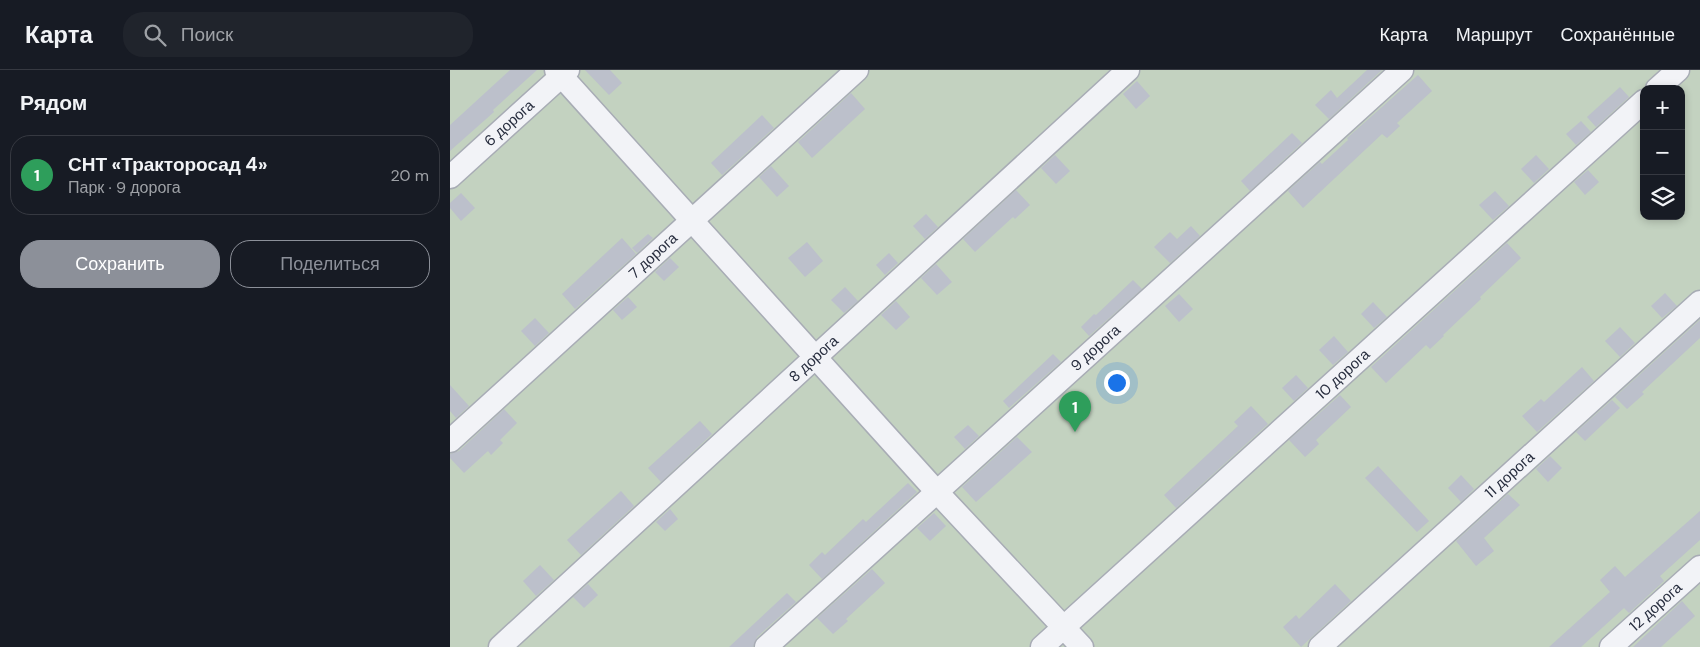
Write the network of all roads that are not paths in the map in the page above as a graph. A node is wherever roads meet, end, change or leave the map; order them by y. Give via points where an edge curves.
1 (857, 70) edge
2 (1128, 70) edge
3 (1402, 70) edge
4 (1678, 70) edge
5 (562, 72) edge
6 (1661, 85) edge
7 (1640, 105) edge
8 (450, 176) edge
9 (692, 222) junction
10 (1700, 302) edge
11 (816, 357) junction
12 (450, 441) edge
13 (938, 492) junction
14 (1700, 567) edge
15 (1064, 627) junction
16 (500, 647) edge
17 (766, 647) edge
18 (1042, 647) edge
19 (1082, 647) edge
20 (1320, 647) edge
21 (1611, 647) edge

1 - 9 street, 7 дорога
2 - 11 street, 8 дорога
3 - 13 street, 9 дорога
4 - 6 street
5 - 8 street, 6 дорога
5 - 9 street
7 - 15 street, 10 дорога
9 - 11 street
9 - 12 street, 7 дорога
10 - 20 street, 11 дорога
11 - 13 street
11 - 16 street, 8 дорога
13 - 15 street
13 - 17 street, 9 дорога
14 - 21 street, 12 дорога
15 - 18 street, 10 дорога
15 - 19 street

